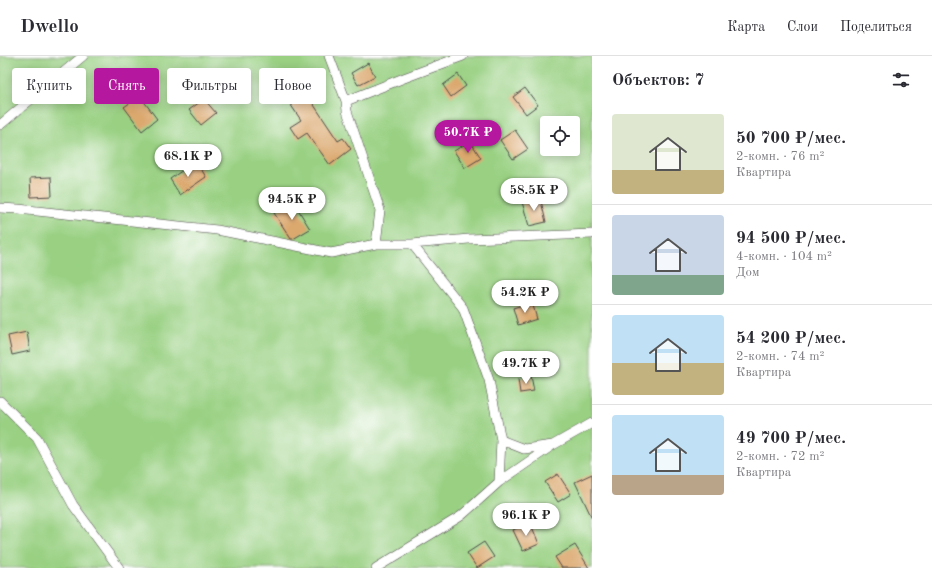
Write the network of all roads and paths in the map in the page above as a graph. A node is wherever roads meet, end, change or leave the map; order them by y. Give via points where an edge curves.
1 (83, 56) edge
2 (329, 56) edge
3 (463, 56) edge
4 (346, 101) junction
5 (0, 125) edge
6 (0, 208) edge
7 (592, 234) edge
8 (376, 244) junction
9 (412, 244) junction
10 (0, 401) edge
11 (592, 423) edge
12 (501, 440) junction
13 (553, 445) junction
14 (499, 482) junction
15 (119, 568) edge
16 (376, 568) edge

1 - 5 lane
2 - 4 lane
3 - 4 lane
4 - 8 lane via 380,210
6 - 8 lane via 217,230 331,253
7 - 9 lane
8 - 9 lane
9 - 12 lane via 463,308 489,380
10 - 15 lane via 37,438 73,505
11 - 13 lane
12 - 13 lane via 524,449
12 - 14 lane
13 - 14 lane
14 - 16 lane via 461,516

